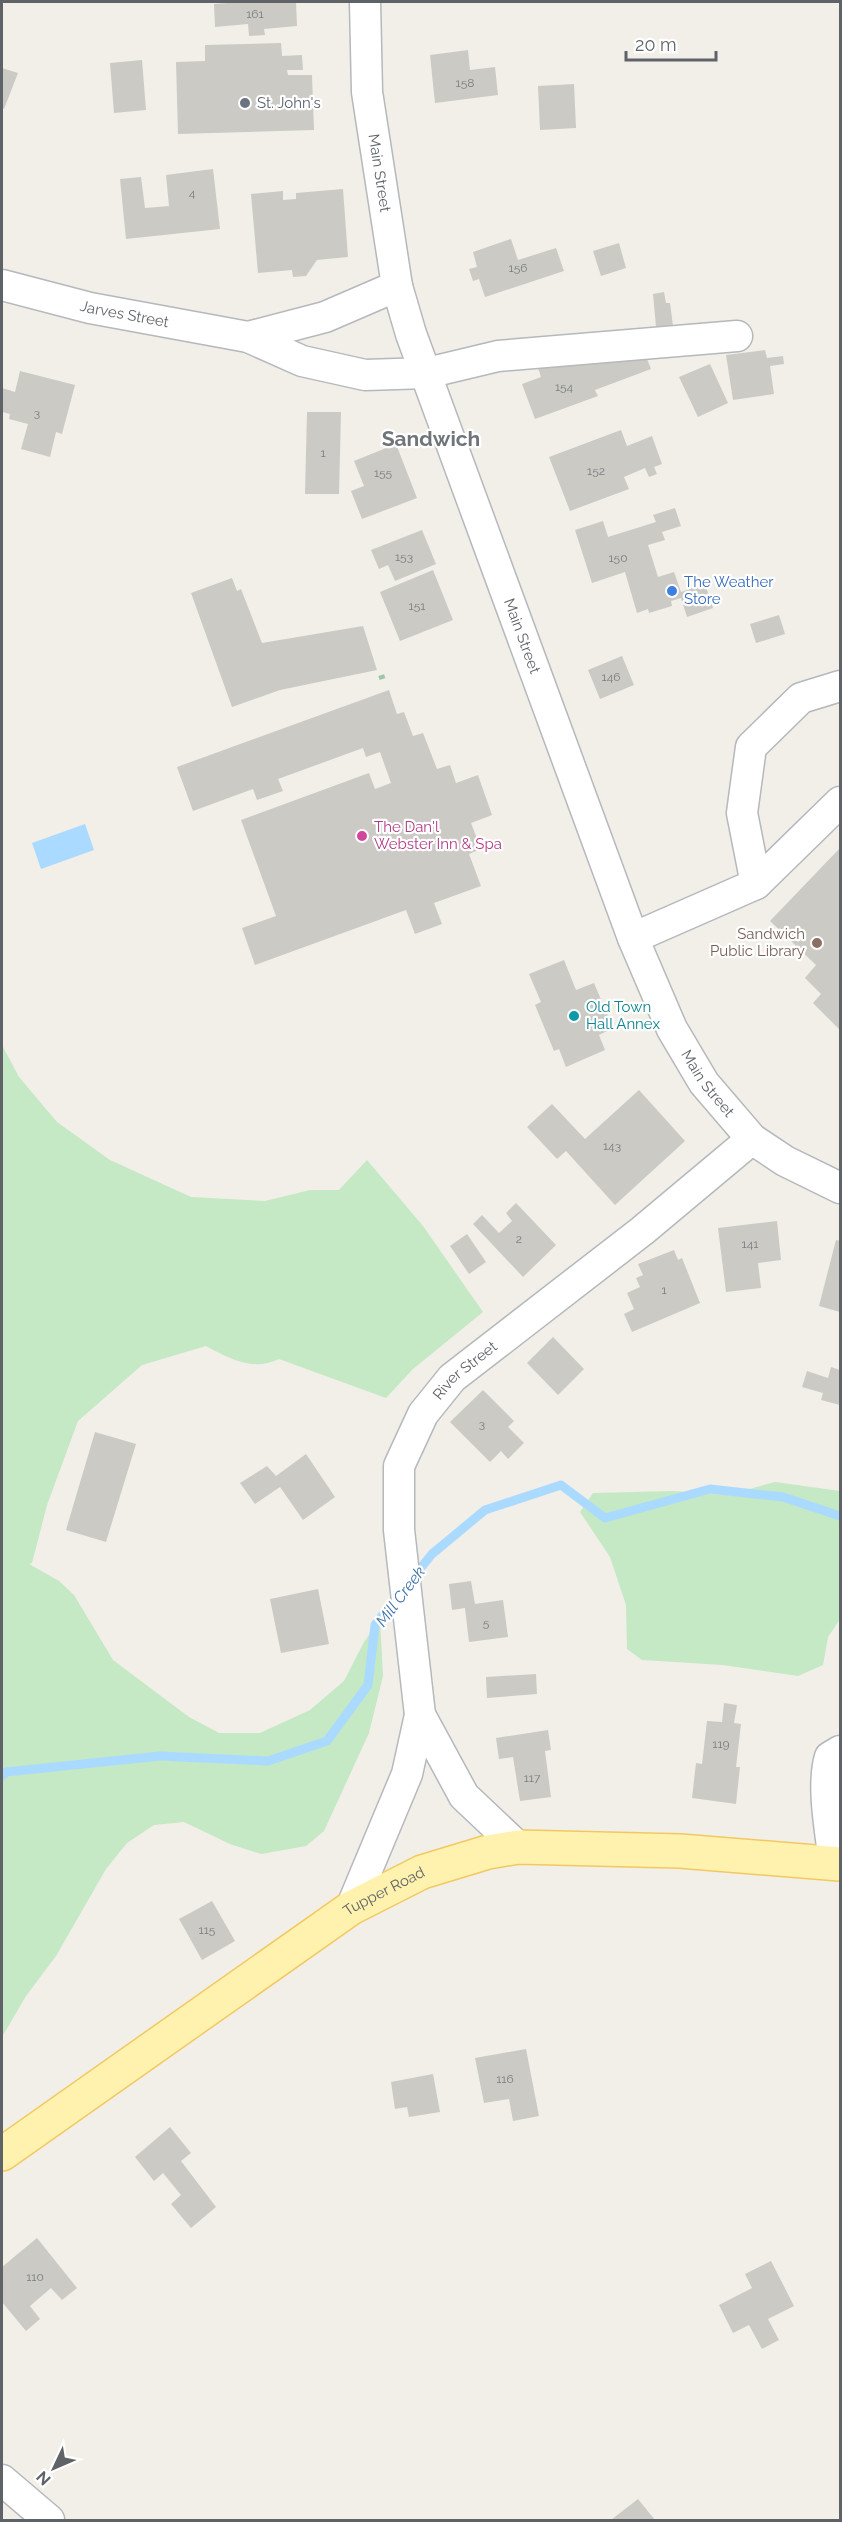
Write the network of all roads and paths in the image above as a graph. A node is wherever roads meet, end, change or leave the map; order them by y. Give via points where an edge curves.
1 (365, 2) edge
2 (2, 285) edge
3 (397, 286) junction
4 (737, 336) dead end
5 (248, 337) junction
6 (426, 373) junction
7 (384, 676) dead end
8 (379, 678) dead end
9 (840, 686) edge
10 (840, 802) edge
11 (756, 884) junction
12 (633, 938) junction
13 (752, 1139) junction
14 (840, 1188) edge
15 (420, 1714) junction
16 (840, 1751) edge
17 (835, 1812) edge
18 (518, 1847) junction
19 (837, 1864) edge
20 (351, 1908) junction
21 (2, 2154) edge
22 (2, 2480) edge
23 (49, 2520) edge

1 - 3 street, Main Street via 367,92
2 - 5 street, Jarves Street via 90,308
3 - 5 street, Jarves Street via 325,317
3 - 6 street, Main Street
4 - 6 street, Jarves Street via 498,356
5 - 6 street, Jarves Street via 302,361 365,375
6 - 12 street, Main Street
7 - 8 path
9 - 11 street via 801,698 751,747 742,813
10 - 11 street
11 - 12 street
12 - 13 street, Main Street via 672,1029 704,1083
13 - 14 street, Main Street via 785,1161
13 - 15 street, River Street via 642,1231 452,1378 423,1414 399,1466 399,1530
15 - 18 street, River Street via 464,1796
15 - 20 street, River Street via 407,1774
16 - 17 street via 830,1757 828,1764
17 - 19 street
18 - 19 main road, Tupper Road via 680,1851
18 - 20 main road, Tupper Road via 422,1872
20 - 21 main road, Tupper Road
22 - 23 street

